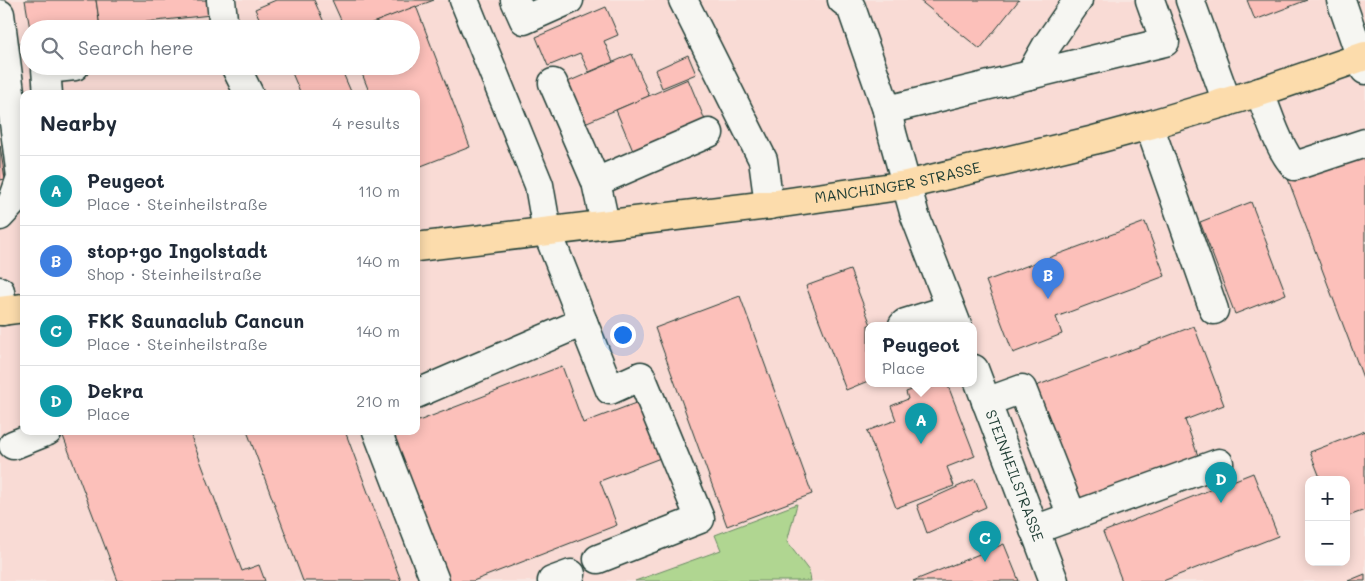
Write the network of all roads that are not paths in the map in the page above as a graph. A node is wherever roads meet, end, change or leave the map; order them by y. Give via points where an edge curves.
1 (221, 0) edge
2 (464, 0) edge
3 (515, 0) edge
4 (569, 0) edge
5 (683, 0) edge
6 (842, 0) edge
7 (1078, 0) edge
8 (1150, 0) edge
9 (1190, 0) edge
10 (1341, 0) edge
11 (0, 14) edge
12 (223, 20) edge
13 (1364, 61) edge
14 (46, 75) edge
15 (239, 75) edge
16 (1030, 75) junction
17 (553, 83) dead end
18 (48, 90) edge
19 (246, 90) edge
20 (1260, 92) junction
21 (1227, 102) junction
22 (887, 110) junction
23 (1149, 125) junction
24 (709, 133) dead end
25 (1365, 143) edge
26 (20, 162) edge
27 (20, 182) edge
28 (596, 182) junction
29 (906, 185) junction
30 (769, 205) junction
31 (0, 216) edge
32 (605, 224) junction
33 (547, 231) junction
34 (420, 246) edge
35 (1214, 310) dead end
36 (954, 317) edge
37 (583, 322) junction
38 (913, 322) edge
39 (977, 377) edge
40 (420, 392) edge
41 (986, 402) junction
42 (38, 435) edge
43 (379, 435) edge
44 (13, 445) dead end
45 (1218, 463) dead end
46 (1072, 516) junction
47 (1034, 530) junction
48 (598, 559) dead end
49 (435, 581) edge
50 (1054, 581) edge

1 - 12 street
2 - 33 street via 539,185
3 - 4 street via 524,20
5 - 30 street via 763,160
6 - 22 street via 851,7
7 - 16 street
8 - 16 street via 1165,42
9 - 21 street
10 - 13 street
11 - 26 street
13 - 20 main road, MANCHINGER STRASSE
14 - 18 street
15 - 19 street
16 - 22 street
17 - 28 street
20 - 21 main road, MANCHINGER STRASSE
20 - 25 street via 1290,162 1295,166
21 - 23 main road, MANCHINGER STRASSE
22 - 29 street
23 - 29 main road, MANCHINGER STRASSE
23 - 35 street
24 - 28 street
27 - 31 street via 12,203
28 - 32 street
29 - 30 main road, MANCHINGER STRASSE
29 - 36 street
30 - 32 main road, MANCHINGER STRASSE
32 - 33 main road, MANCHINGER STRASSE
33 - 34 main road, MANCHINGER STRASSE
33 - 37 street
36 - 38 street
37 - 40 street
37 - 48 street via 610,390 641,376 700,519
39 - 41 street, STEINHEILSTRASSE
41 - 46 street via 1022,389
41 - 47 street, STEINHEILSTRASSE
42 - 44 street
43 - 49 street
45 - 46 street
46 - 47 street
47 - 50 street, STEINHEILSTRASSE

